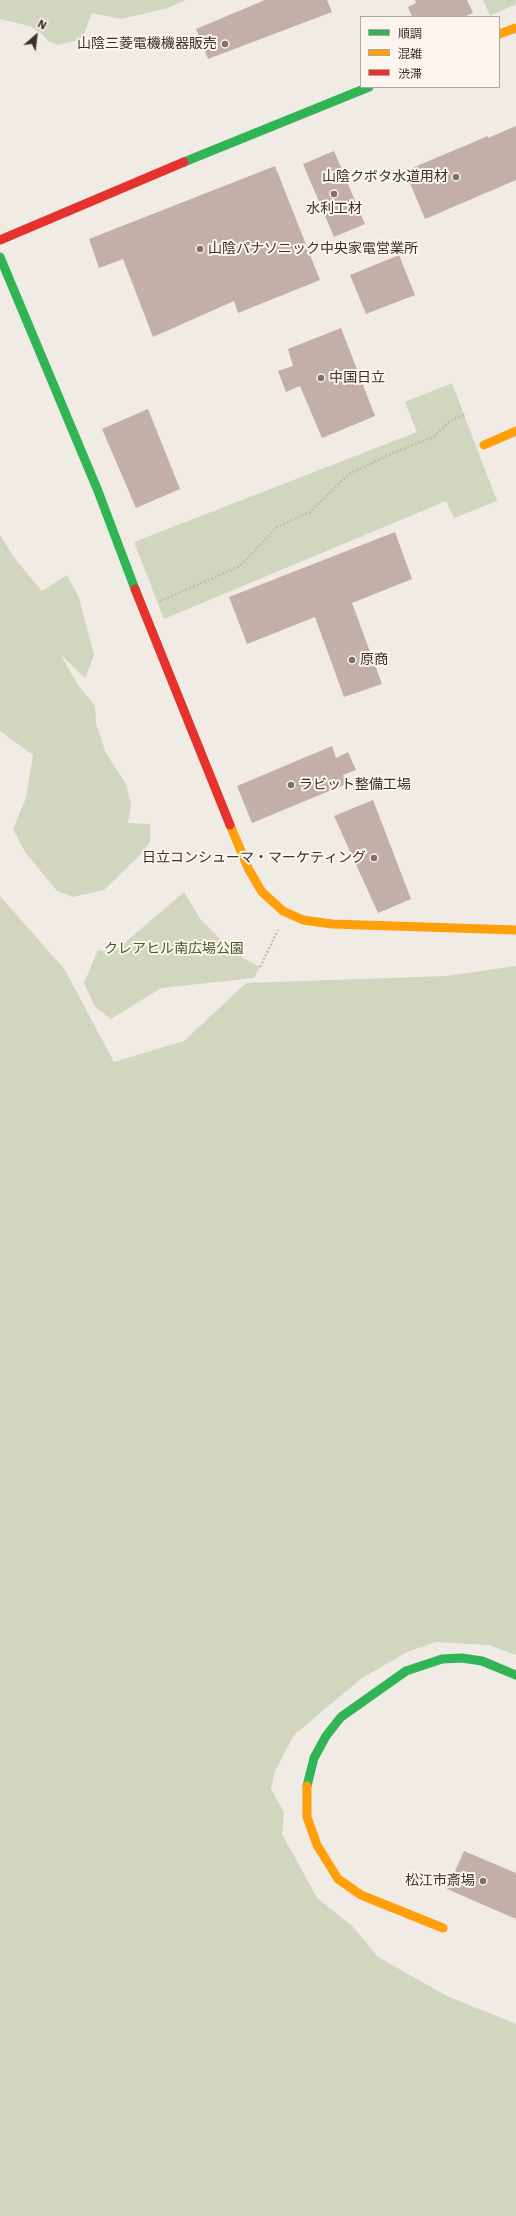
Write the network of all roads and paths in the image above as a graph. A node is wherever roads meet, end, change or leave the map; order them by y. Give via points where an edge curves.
1 (516, 28) edge
2 (500, 34) edge
3 (368, 88) edge
4 (0, 240) edge
5 (0, 257) edge
6 (466, 414) dead end
7 (516, 432) edge
8 (484, 445) dead end
9 (158, 602) dead end
10 (282, 923) dead end
11 (516, 930) edge
12 (260, 967) dead end
13 (516, 1675) edge
14 (443, 1928) dead end

1 - 2 street
3 - 4 street
5 - 11 street via 98,491 144,614 249,870 262,892 283,911 303,920 332,924
6 - 9 path via 450,421 433,438 349,474 310,512 277,528 240,566
7 - 8 street
10 - 12 path
13 - 14 street via 482,1661 462,1658 442,1659 406,1671 341,1717 326,1736 314,1758 306,1788 307,1817 317,1845 338,1879 361,1894

